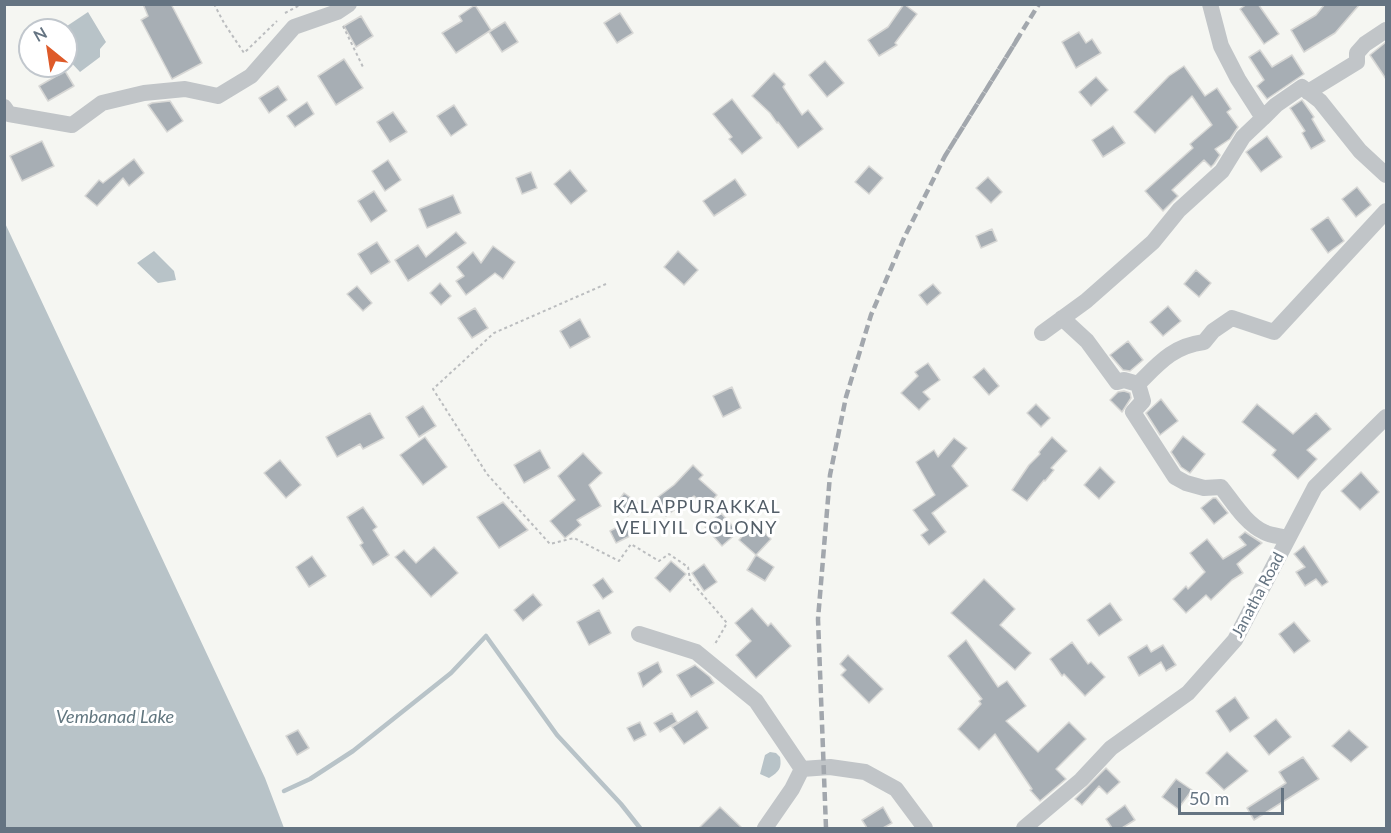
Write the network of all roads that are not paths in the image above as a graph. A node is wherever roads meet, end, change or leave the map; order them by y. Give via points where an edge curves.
1 (1210, 4) edge
2 (343, 8) edge
3 (1386, 30) edge
4 (1308, 92) junction
5 (4, 107) edge
6 (1263, 118) junction
7 (1386, 175) edge
8 (1386, 211) edge
9 (1062, 318) junction
10 (1042, 333) dead end
11 (1138, 384) junction
12 (1386, 417) edge
13 (1288, 538) junction
14 (639, 634) dead end
15 (802, 769) junction
16 (765, 828) edge
17 (925, 828) edge
18 (1024, 828) edge

1 - 6 street via 1221,46
2 - 5 street via 294,27 251,76 218,96 185,89 144,93 102,103 72,125 9,114
3 - 4 street via 1365,44 1357,53 1357,62
4 - 6 street via 1302,87
4 - 7 street
6 - 9 street via 1243,137 1222,171 1179,210 1153,242
8 - 11 street via 1274,332 1232,318 1204,342 1166,356
9 - 10 street
9 - 11 street via 1087,341 1117,382
11 - 13 street via 1143,401 1133,412 1175,477 1204,488 1221,487 1254,525
12 - 13 street, Janatha Road via 1315,487
13 - 18 street, Janatha Road via 1235,640 1188,693 1111,748 1081,780
14 - 15 street via 696,652 756,701
15 - 16 street
15 - 17 street via 830,767 865,772 896,789

